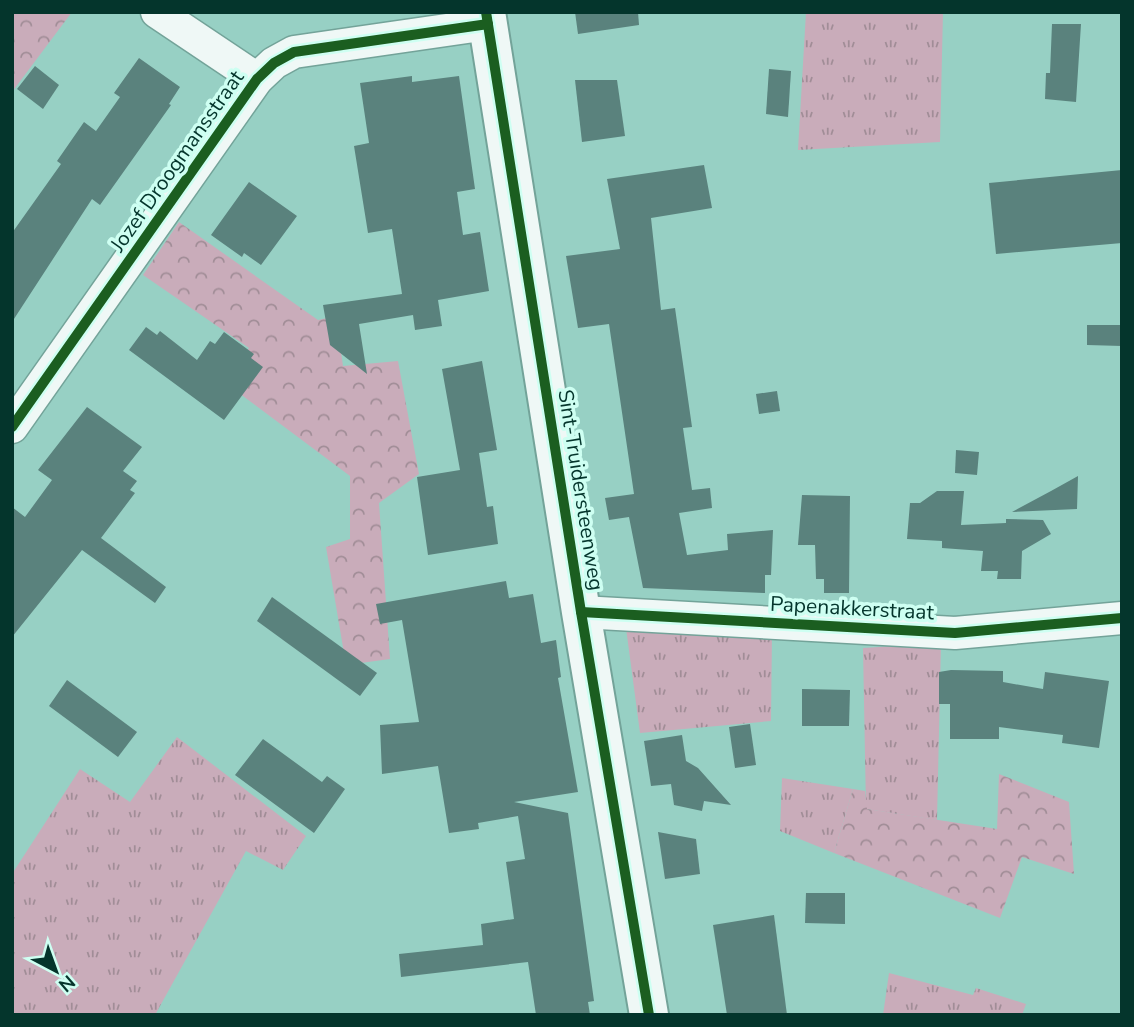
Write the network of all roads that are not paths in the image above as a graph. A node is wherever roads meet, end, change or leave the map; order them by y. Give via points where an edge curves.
1 (157, 12) edge
2 (487, 18) edge
3 (257, 79) junction
4 (12, 427) edge
5 (581, 612) junction
6 (1122, 618) edge
7 (649, 1015) edge

1 - 3 street
2 - 3 street, Jozef Droogmansstraat via 293,52
2 - 5 main road, Sint-Truidersteenweg
3 - 4 street, Jozef Droogmansstraat
5 - 6 street, Papenakkerstraat via 955,632
5 - 7 main road, Sint-Truidersteenweg

